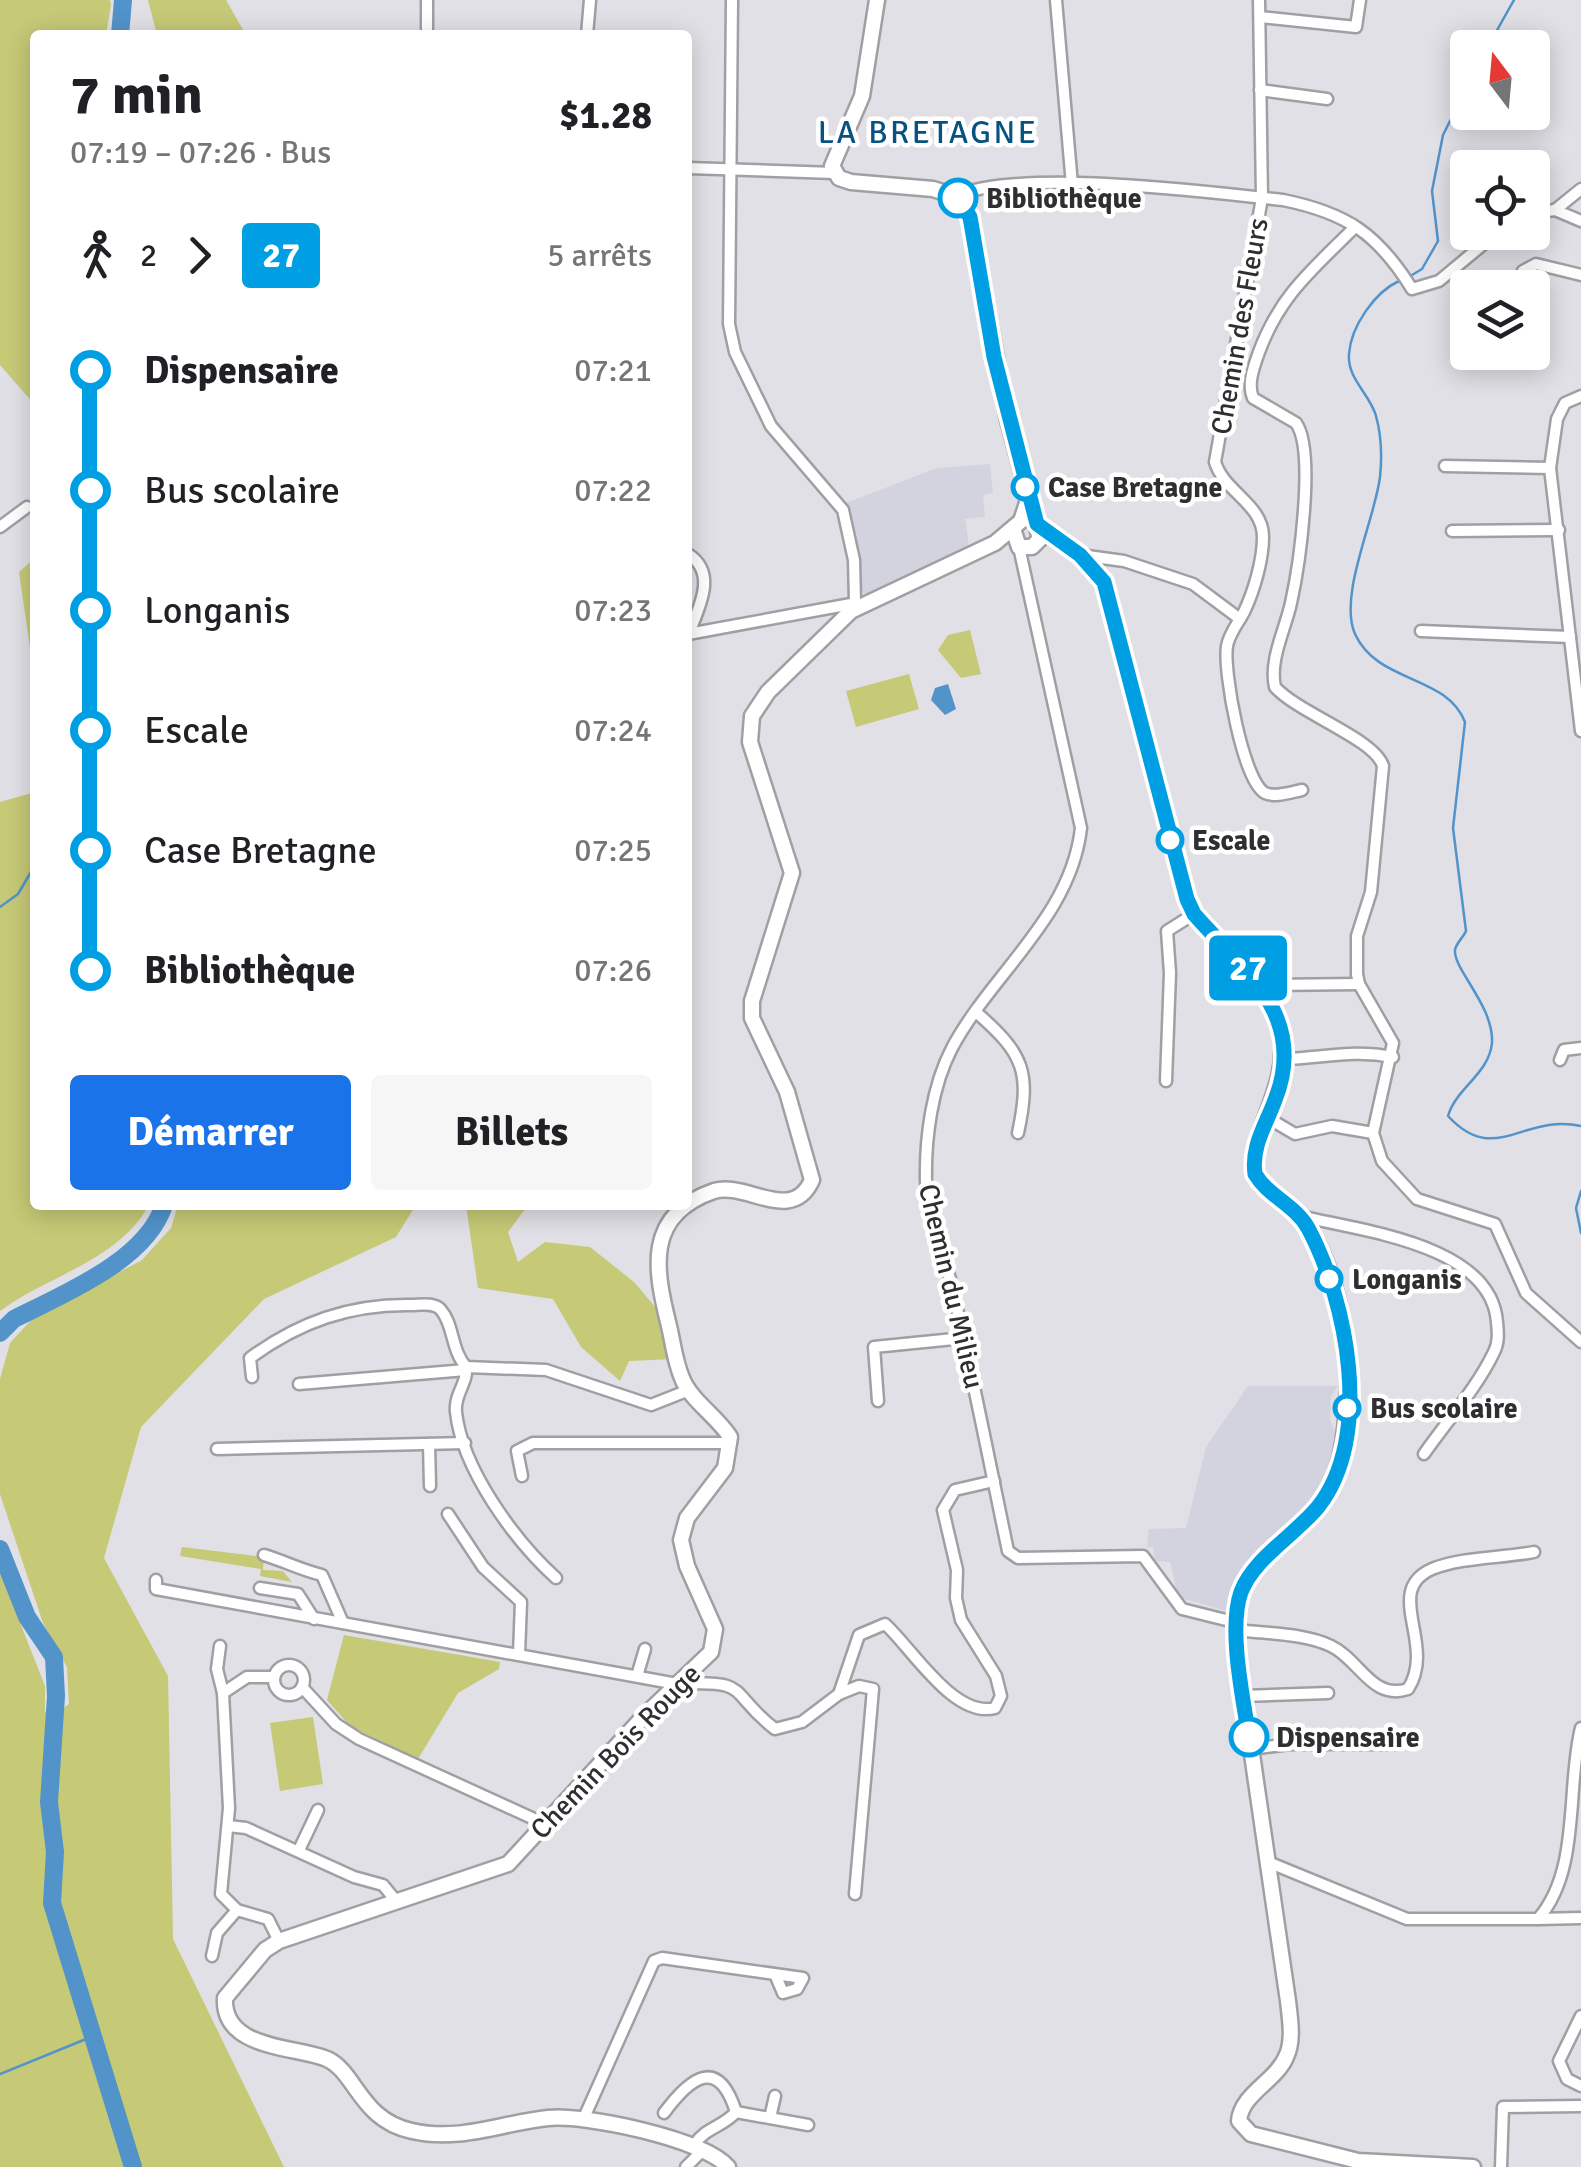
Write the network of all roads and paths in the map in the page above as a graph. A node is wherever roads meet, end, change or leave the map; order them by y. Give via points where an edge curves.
1 (427, 0) edge
2 (590, 0) edge
3 (732, 0) edge
4 (877, 0) edge
5 (1056, 0) edge
6 (1260, 0) edge
7 (1360, 0) edge
8 (1260, 17) junction
9 (427, 30) edge
10 (587, 30) edge
11 (1260, 90) junction
12 (1328, 99) dead end
13 (692, 168) edge
14 (730, 170) junction
15 (834, 173) junction
16 (1072, 185) junction
17 (1581, 190) edge
18 (955, 196) junction
19 (1262, 198) junction
20 (1555, 210) junction
21 (1550, 211) edge
22 (1581, 222) edge
23 (1354, 226) junction
24 (1478, 250) edge
25 (1524, 270) edge
26 (1581, 275) edge
27 (1581, 396) edge
28 (1445, 466) dead end
29 (1550, 468) junction
30 (27, 507) dead end
31 (0, 527) edge
32 (1559, 530) junction
33 (1452, 531) dead end
34 (1027, 536) junction
35 (1080, 555) junction
36 (692, 559) edge
37 (854, 605) junction
38 (1240, 619) junction
39 (692, 623) edge
40 (1421, 631) dead end
41 (692, 633) edge
42 (1570, 637) junction
43 (1581, 731) edge
44 (1302, 790) dead end
45 (1194, 914) junction
46 (1358, 984) junction
47 (1260, 985) junction
48 (978, 1013) junction
49 (1581, 1048) edge
50 (1392, 1058) junction
51 (1284, 1059) junction
52 (1560, 1060) dead end
53 (1166, 1081) dead end
54 (1268, 1118) junction
55 (1018, 1133) dead end
56 (1374, 1134) junction
57 (692, 1205) edge
58 (683, 1210) edge
59 (1300, 1216) junction
60 (964, 1338) junction
61 (1581, 1342) edge
62 (466, 1369) junction
63 (252, 1377) dead end
64 (299, 1384) dead end
65 (689, 1390) junction
66 (878, 1400) dead end
67 (465, 1443) junction
68 (730, 1443) junction
69 (429, 1444) junction
70 (217, 1448) dead end
71 (1424, 1454) dead end
72 (522, 1476) dead end
73 (994, 1481) junction
74 (430, 1486) dead end
75 (448, 1514) dead end
76 (455, 1527) junction
77 (443, 1534) dead end
78 (1534, 1552) dead end
79 (264, 1554) dead end
80 (556, 1578) dead end
81 (156, 1580) dead end
82 (260, 1588) dead end
83 (314, 1618) junction
84 (344, 1623) junction
85 (1238, 1627) junction
86 (220, 1646) dead end
87 (645, 1649) dead end
88 (519, 1654) junction
89 (637, 1676) junction
90 (274, 1677) junction
91 (677, 1684) junction
92 (302, 1687) junction
93 (223, 1693) junction
94 (1328, 1693) dead end
95 (839, 1694) junction
96 (1243, 1696) junction
97 (1581, 1728) edge
98 (1399, 1744) dead end
99 (1251, 1749) junction
100 (318, 1810) dead end
101 (545, 1824) junction
102 (228, 1826) junction
103 (298, 1850) junction
104 (1268, 1862) junction
105 (855, 1894) dead end
106 (397, 1902) junction
107 (237, 1910) junction
108 (1581, 1918) edge
109 (1538, 1919) junction
110 (277, 1933) junction
111 (212, 1956) dead end
112 (775, 1974) dead end
113 (1581, 2016) edge
114 (1581, 2086) edge
115 (776, 2096) dead end
116 (1581, 2106) edge
117 (736, 2112) junction
118 (664, 2113) dead end
119 (770, 2118) junction
120 (584, 2120) junction
121 (808, 2125) dead end
122 (700, 2146) junction
123 (686, 2167) edge
124 (728, 2167) edge
125 (1472, 2167) edge
126 (1500, 2167) edge

1 - 9 street
2 - 10 street
3 - 14 street
4 - 15 street via 862,96 833,157
5 - 16 street
6 - 8 street, Chemin des Fleurs
7 - 8 street via 1356,27
8 - 11 street, Chemin des Fleurs
11 - 12 street
11 - 19 street, Chemin des Fleurs
13 - 14 street
14 - 15 street
14 - 37 street via 729,324 735,352 770,426 843,510 854,560
15 - 18 street via 851,182
16 - 18 street via 986,187
16 - 19 street
17 - 20 street
18 - 34 street via 970,217 1028,500
19 - 23 street via 1308,205
19 - 38 street, Chemin des Fleurs via 1215,462 1262,527 1258,567
20 - 21 street
20 - 22 street
23 - 24 street via 1377,240 1417,289
23 - 46 street via 1288,293 1271,321 1250,391 1296,423 1305,455 1292,600 1274,688 1373,751 1384,766 1372,892 1357,936
25 - 26 street via 1536,264
27 - 29 street via 1564,404
28 - 29 street
29 - 32 street
30 - 31 street
32 - 33 street
32 - 42 street
34 - 35 street
34 - 37 street
34 - 48 street, Chemin du Milieu via 1025,564 1080,838 1059,894
35 - 38 street via 1193,584
35 - 45 street via 1110,597
36 - 39 street via 705,586
37 - 41 street
37 - 57 street via 768,692 750,730 792,873 752,1018 786,1092 812,1180 783,1201 717,1190
38 - 44 street, Chemin des Fleurs via 1227,661 1254,782 1268,795
40 - 42 street
42 - 43 street
45 - 47 street
45 - 53 street via 1167,931
46 - 47 street
46 - 50 street via 1387,1028
47 - 51 street via 1281,1030
48 - 55 street via 1018,1056 1026,1095
48 - 60 street, Chemin du Milieu via 953,1046 941,1077 926,1154 933,1220
49 - 52 street via 1564,1050
50 - 51 street via 1356,1050
50 - 56 street
51 - 54 street
54 - 56 street via 1295,1134 1332,1126
54 - 59 street via 1255,1147 1255,1174
56 - 61 street via 1382,1161 1417,1199 1495,1224 1526,1293
58 - 65 street via 656,1253 656,1274
59 - 71 street via 1449,1258 1488,1288 1496,1303 1496,1350
59 - 85 street via 1346,1339 1345,1432 1324,1498 1247,1581
60 - 66 street via 874,1347
60 - 73 street, Chemin du Milieu
62 - 63 street via 442,1311 398,1304 317,1318 250,1358
62 - 64 street
62 - 65 street via 546,1370 652,1404
62 - 67 street via 456,1410
65 - 68 street via 720,1420
67 - 69 street
67 - 80 street via 510,1531
68 - 72 street via 532,1443 517,1451
68 - 91 street, Chemin Bois Rouge via 725,1468 682,1530 687,1566 715,1640
69 - 70 street
69 - 74 street
73 - 85 street, Chemin du Milieu via 1014,1556 1144,1556 1182,1609
73 - 95 street via 955,1490 943,1510 961,1620 996,1676 1001,1696 995,1708 985,1711 958,1699 885,1624 859,1634
75 - 76 street
76 - 77 street
76 - 88 street via 484,1568 521,1602
78 - 85 street via 1448,1565 1418,1578 1408,1602 1418,1635 1418,1672 1408,1689 1395,1693 1376,1686 1330,1645
79 - 84 street via 322,1575
81 - 83 street via 156,1589
82 - 83 street via 298,1594
83 - 84 street
84 - 88 street
85 - 96 street
86 - 93 street
87 - 89 street
88 - 89 street
89 - 91 street
90 - 92 street via 284,1694
90 - 92 street via 290,1665 302,1673
90 - 93 street via 247,1677
91 - 95 street via 724,1682 775,1729 802,1722
91 - 101 street, Chemin Bois Rouge
92 - 101 street via 359,1739
93 - 102 street
94 - 96 street
95 - 105 street via 873,1689
96 - 99 street
97 - 109 street via 1566,1856
98 - 99 street
99 - 104 street
100 - 103 street
101 - 106 street, Chemin Bois Rouge via 499,1869
102 - 103 street
102 - 107 street via 219,1883
103 - 106 street via 383,1885
104 - 109 street via 1407,1919
104 - 125 street via 1290,2042 1284,2063 1240,2112 1242,2129 1358,2161
106 - 110 street, Chemin Bois Rouge
107 - 110 street via 252,1911
107 - 111 street via 216,1933
108 - 109 street
110 - 120 street, Chemin Bois Rouge via 230,1988 228,2016 255,2040 328,2060 370,2110 389,2122 438,2135 545,2118
112 - 120 street via 654,1961
113 - 114 street via 1559,2061 1567,2079
115 - 119 street
116 - 126 street via 1503,2107
117 - 118 street via 728,2086 715,2078 685,2084
117 - 119 street
117 - 122 street via 704,2130
119 - 121 street
120 - 122 street, Chemin Bois Rouge
122 - 123 street
122 - 124 street, Chemin Bois Rouge

